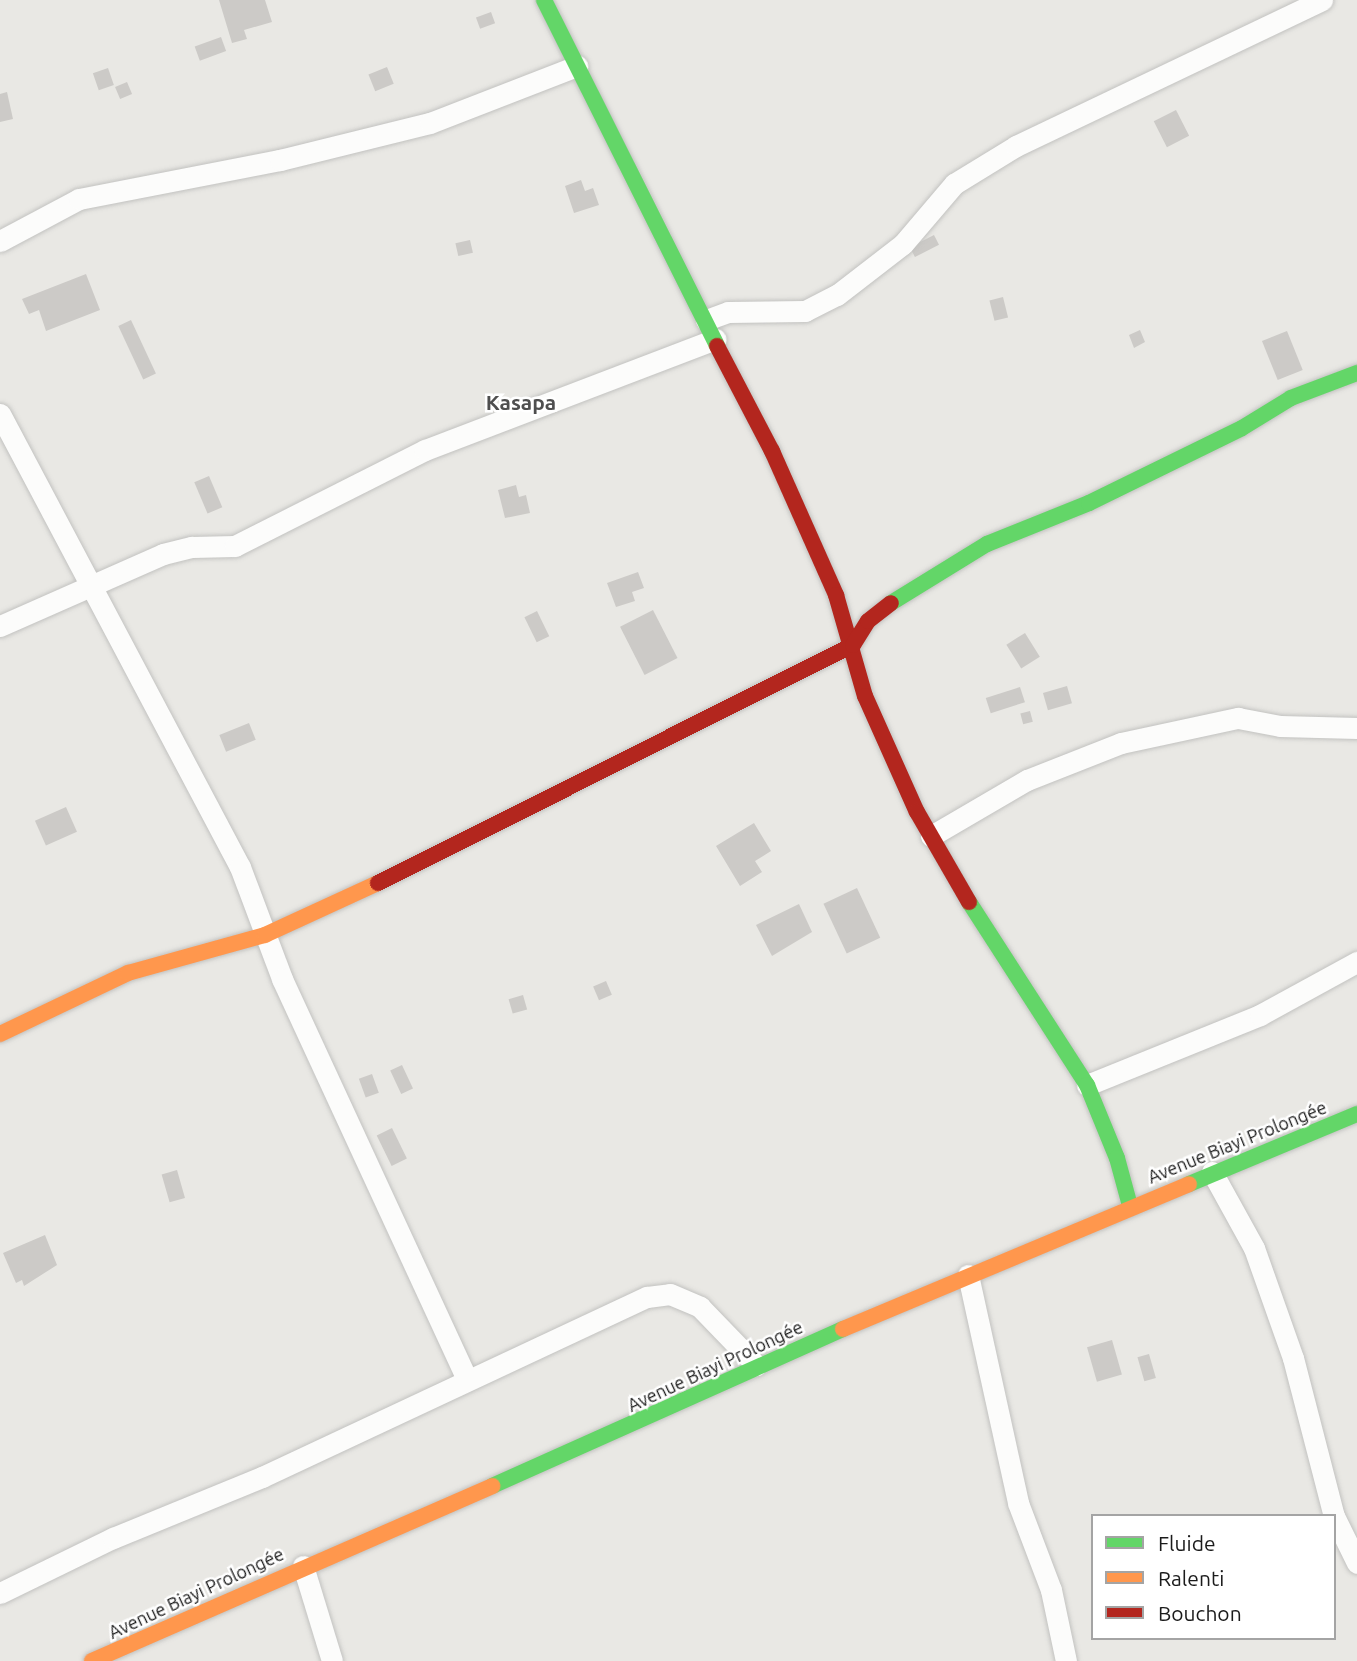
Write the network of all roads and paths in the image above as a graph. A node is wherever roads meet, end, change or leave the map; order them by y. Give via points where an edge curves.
1 (544, 0) edge
2 (1322, 0) edge
3 (577, 66) junction
4 (0, 241) edge
5 (706, 320) junction
6 (715, 339) junction
7 (1357, 373) edge
8 (0, 414) edge
9 (93, 586) junction
10 (0, 626) edge
11 (853, 645) junction
12 (1357, 728) edge
13 (931, 836) junction
14 (265, 935) junction
15 (1357, 962) edge
16 (0, 1034) edge
17 (1087, 1085) junction
18 (1357, 1114) edge
19 (1212, 1171) junction
20 (1130, 1206) junction
21 (968, 1275) junction
22 (756, 1365) junction
23 (467, 1379) junction
24 (1333, 1514) edge
25 (1336, 1520) edge
26 (1357, 1563) edge
27 (303, 1566) junction
28 (0, 1593) edge
29 (92, 1661) edge
30 (332, 1661) edge
31 (1066, 1661) edge

1 - 3 street
2 - 5 street via 1016,146 954,184 903,244 837,295 805,311 729,312
3 - 4 street via 430,123 280,160 79,199
3 - 5 street
5 - 6 street
6 - 9 street via 425,450 235,546 192,547 163,554
6 - 11 street via 772,451 836,595
7 - 11 street via 1291,398 1242,428 1089,503 987,544 892,602 868,621
8 - 9 street
9 - 10 street
9 - 14 street via 240,867
11 - 13 street via 865,696
11 - 14 street via 459,846
12 - 13 street via 1280,726 1238,718 1121,743 1027,780
13 - 17 street
14 - 16 street via 128,972
14 - 23 street via 373,1184
15 - 17 street via 1260,1015
17 - 20 street via 1117,1158
18 - 19 street, Avenue Biayi Prolongée
19 - 20 street, Avenue Biayi Prolongée
19 - 24 street via 1254,1248 1293,1358
20 - 21 street, Avenue Biayi Prolongée
21 - 22 street, Avenue Biayi Prolongée
21 - 31 street via 1018,1503 1051,1590
22 - 23 street via 700,1307 670,1294 647,1297 610,1312
22 - 27 street, Avenue Biayi Prolongée via 619,1432
23 - 28 street via 262,1477 113,1538
25 - 26 street
27 - 29 street, Avenue Biayi Prolongée
27 - 30 street

